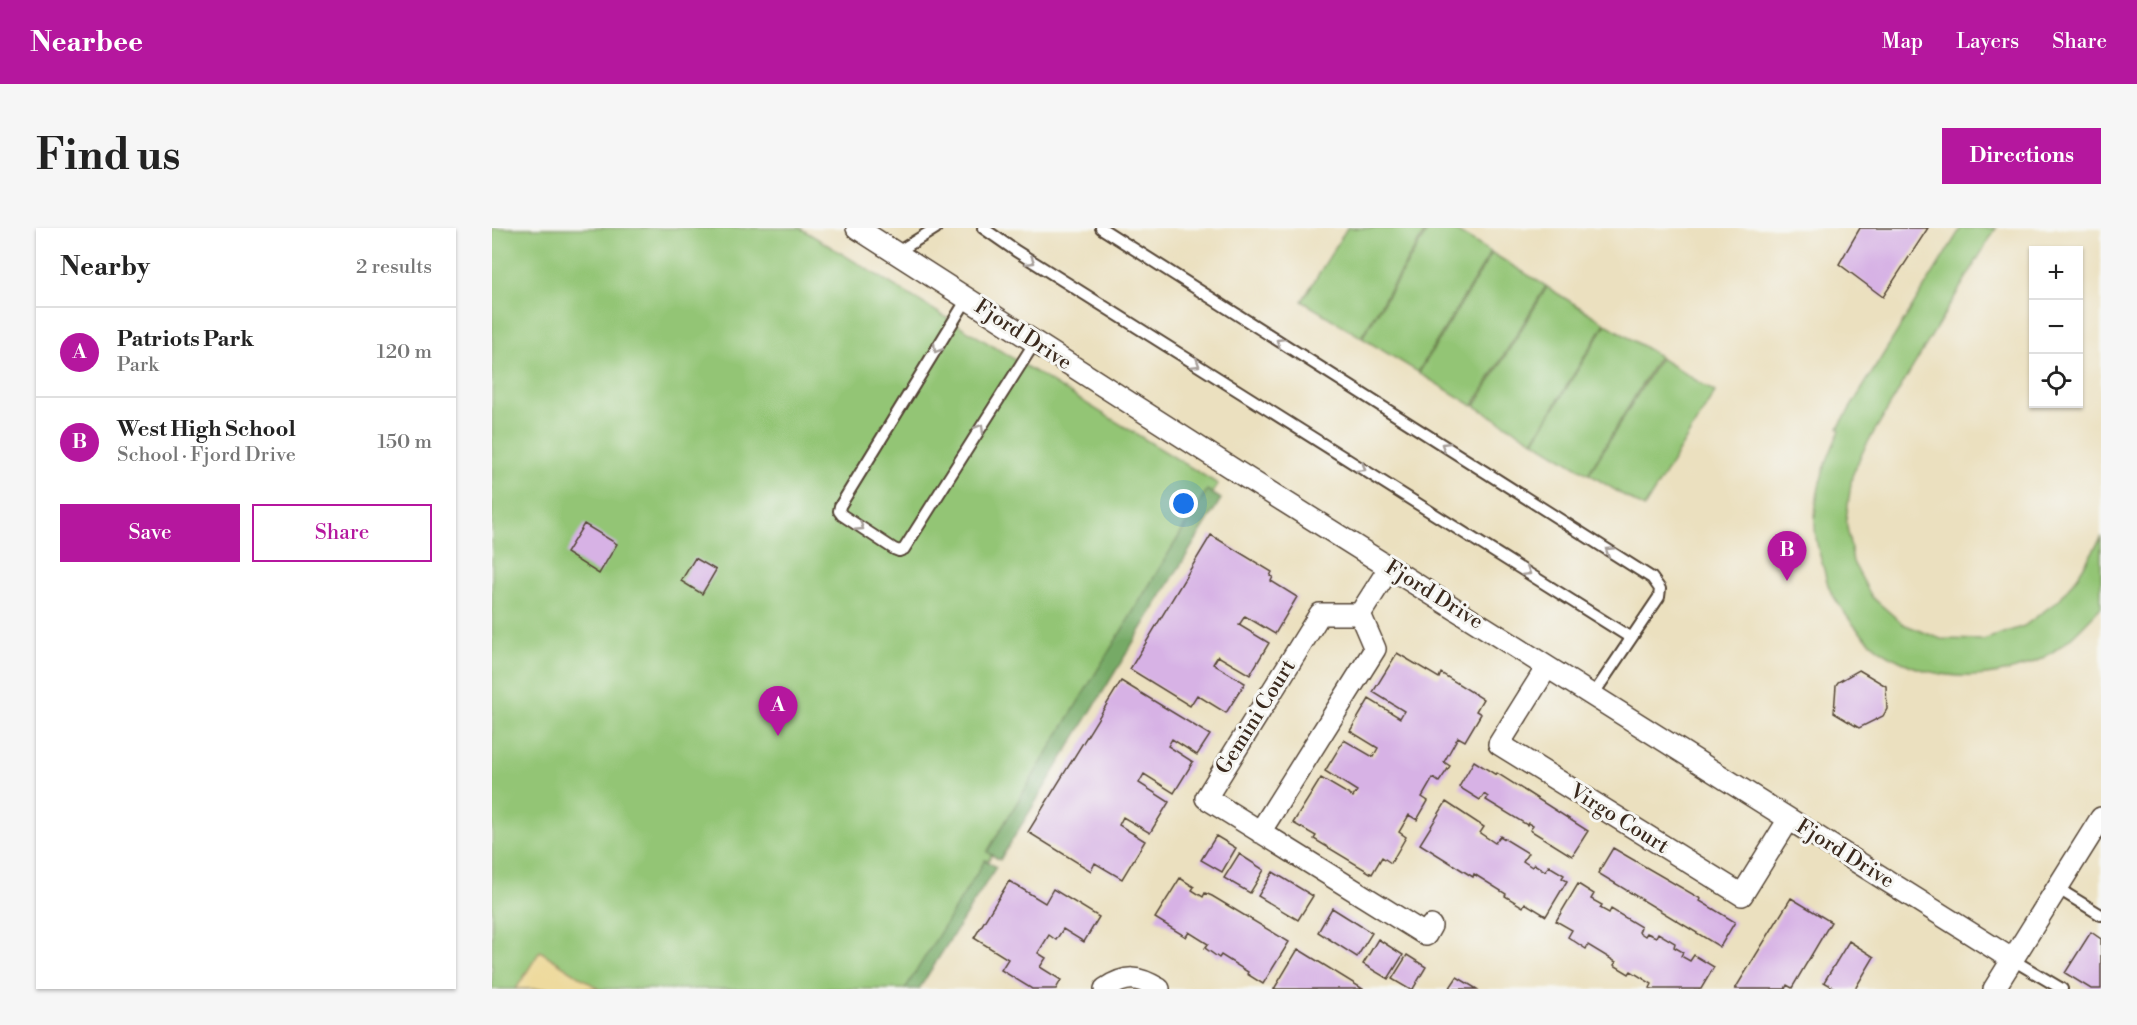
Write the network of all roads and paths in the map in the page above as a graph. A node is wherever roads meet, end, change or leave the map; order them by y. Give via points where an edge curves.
1 (936, 228) edge
2 (983, 228) edge
3 (1101, 228) edge
4 (866, 230) edge
5 (896, 253) junction
6 (968, 299) junction
7 (1035, 342) junction
8 (1390, 567) junction
9 (1360, 614) junction
10 (1631, 638) junction
11 (1547, 666) junction
12 (1593, 695) junction
13 (2101, 818) edge
14 (1789, 819) junction
15 (1260, 832) junction
16 (2057, 888) junction
17 (2101, 915) edge
18 (1431, 926) dead end
19 (2013, 960) junction
20 (1105, 989) edge
21 (1159, 989) edge
22 (1994, 989) edge
23 (2062, 989) edge

1 - 5 lane
2 -> 10 lane
10 -> 3 lane via 1659,597 1660,589 1652,578
4 - 5 street, Fjord Drive
5 - 6 street, Fjord Drive
6 - 7 street, Fjord Drive
6 -> 7 lane via 840,506 842,515 885,543 899,551 904,549
7 - 8 street, Fjord Drive
8 - 9 street
8 - 11 street, Fjord Drive
9 - 15 street via 1375,648
9 - 15 street, Gemini Court via 1320,614 1206,798
10 - 12 lane
11 - 12 street, Fjord Drive
11 - 14 street, Virgo Court via 1499,744 1742,895
12 - 14 street, Fjord Drive
13 - 16 street
14 - 19 street, Fjord Drive
15 - 18 street, Gemini Court via 1426,935
16 - 17 lane
16 - 19 street
19 - 22 street
19 - 23 lane
20 - 21 street via 1131,978 1145,980

